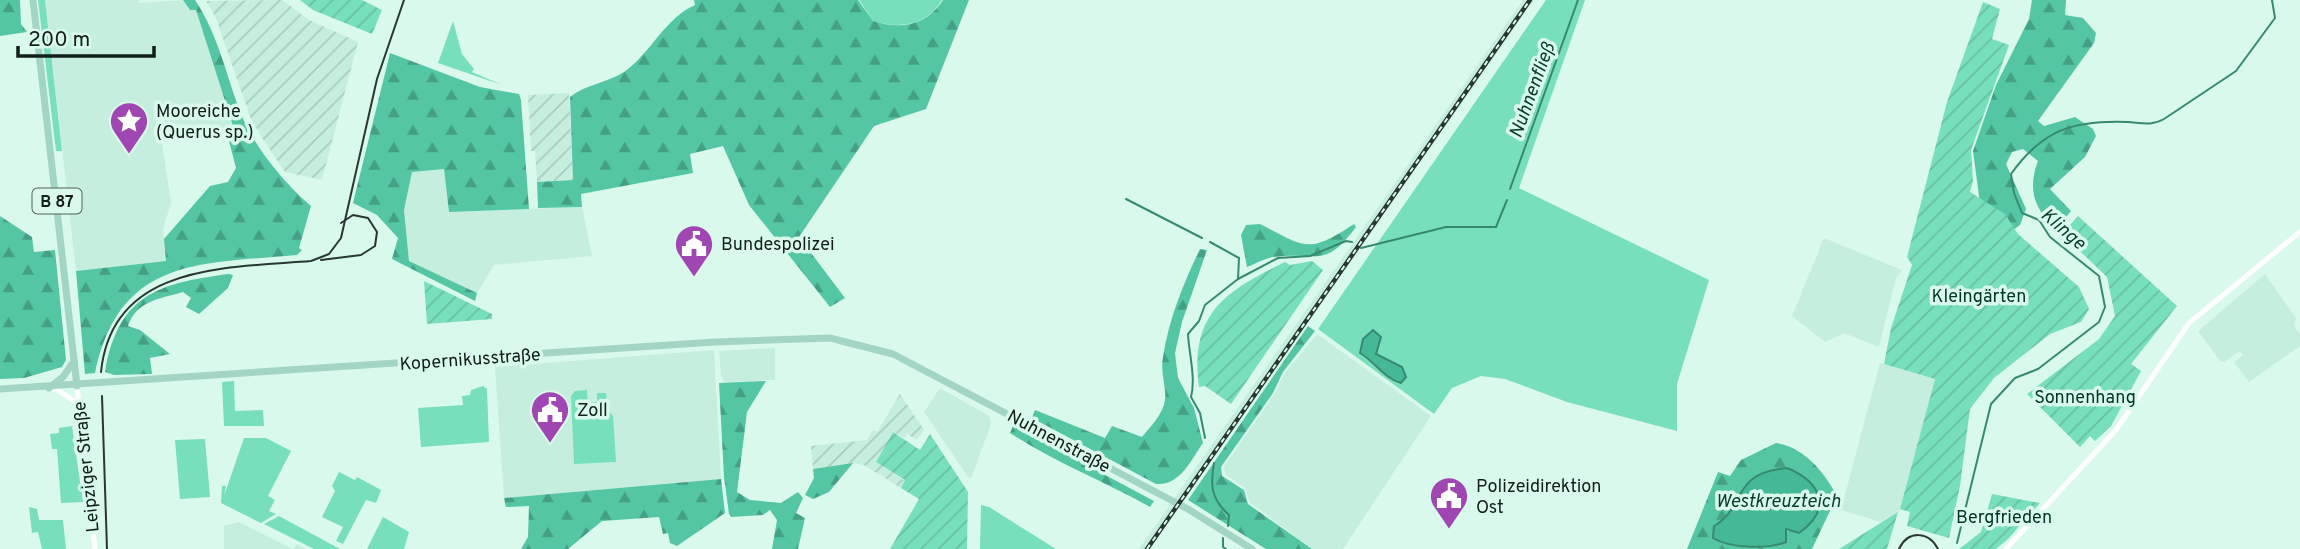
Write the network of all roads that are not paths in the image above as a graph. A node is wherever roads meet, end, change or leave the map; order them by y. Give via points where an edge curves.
1 (33, 0) edge
2 (2300, 232) edge
3 (862, 344) joint
4 (74, 360) junction
5 (77, 386) junction
6 (48, 388) junction
7 (0, 389) edge
8 (80, 405) junction
9 (95, 549) edge
10 (1252, 549) edge
11 (2006, 549) edge

1 - 4 main road, B 87
2 - 11 street via 2189,323 2116,430
3 - 5 main road, Kopernikusstraße via 830,338 715,342
3 - 10 main road, Nuhnenstraße via 916,363 1188,509
4 - 5 main road, B 87
4 - 6 main road via 63,377
5 - 6 main road, Kopernikusstraße
5 - 8 street, Leipziger Straße
6 - 7 main road, Kopernikusstraße
6 - 8 street
8 - 9 street, Leipziger Straße

